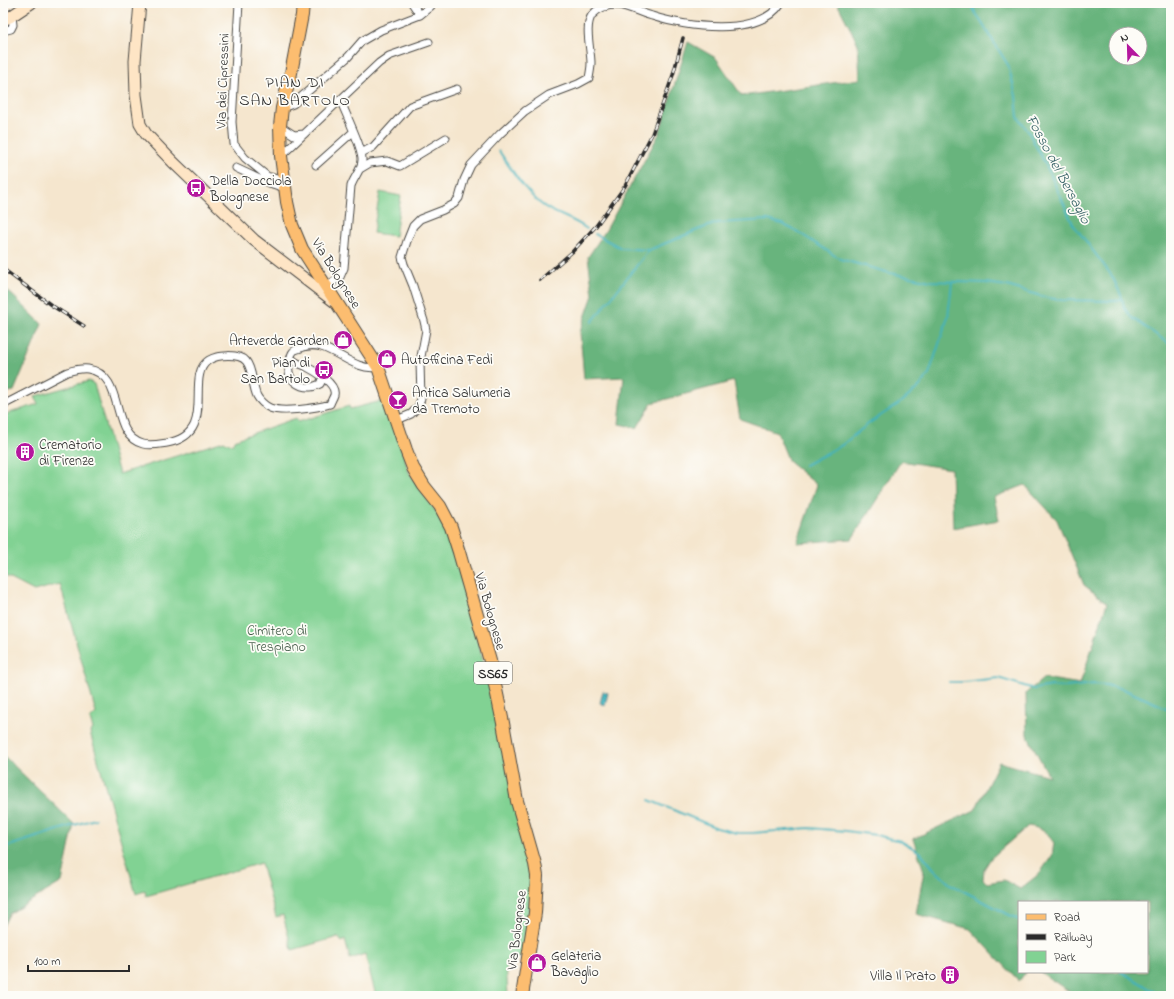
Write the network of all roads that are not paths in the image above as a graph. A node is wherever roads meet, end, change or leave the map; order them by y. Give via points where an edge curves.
1 (31, 3) edge
2 (140, 3) edge
3 (239, 3) edge
4 (303, 3) edge
5 (412, 3) edge
6 (431, 3) edge
7 (781, 3) edge
8 (420, 15) junction
9 (8, 18) edge
10 (3, 31) edge
11 (429, 42) dead end
12 (457, 89) dead end
13 (340, 99) junction
14 (282, 108) junction
15 (280, 126) junction
16 (353, 132) junction
17 (304, 134) junction
18 (446, 138) dead end
19 (361, 152) junction
20 (281, 156) junction
21 (316, 165) dead end
22 (236, 168) dead end
23 (360, 169) junction
24 (284, 185) junction
25 (326, 288) junction
26 (337, 304) junction
27 (291, 358) junction
28 (378, 367) junction
29 (322, 376) junction
30 (3, 406) edge
31 (397, 420) junction
32 (522, 996) edge

1 - 9 street
2 - 26 street via 135,61 136,96 140,124 146,134 254,240
3 - 24 street, Via dei Cipressini via 232,122 234,144 245,158 267,176
4 - 14 main road, Via Bolognese / SS65
5 - 8 street
6 - 8 street via 431,6
7 - 31 street via 777,9 757,21 734,26 699,26 617,5 603,7 592,15 588,27 591,64 589,78 549,95 525,110 471,165 459,198 454,204 420,219 412,226 402,257 426,330 420,362 421,399 418,408 412,414
8 - 14 street via 381,30 362,41 348,57 293,104
9 - 10 street via 13,25 11,29
11 - 13 street via 389,56 378,63
12 - 19 street via 410,106 373,148
13 - 16 street
13 - 17 street
14 - 15 main road, Via Bolognese / SS65
15 - 17 street via 294,135
15 - 20 main road, Via Bolognese / SS65
16 - 19 street
16 - 21 street
17 - 20 street
18 - 23 street via 400,166 387,162 370,163
19 - 23 street
20 - 24 main road, Via Bolognese / SS65
22 - 24 street via 266,182
23 - 25 street via 351,186 344,268 340,277
24 - 25 main road, Via Bolognese / SS65 via 292,225 302,249
25 - 26 main road, Via Bolognese / SS65
26 - 28 main road, Via Bolognese / SS65
27 - 28 street via 293,352 312,345 321,346 355,364
27 - 29 street
27 - 29 street via 288,370 296,383 312,387 320,384
28 - 31 main road, Via Bolognese / SS65
29 - 30 street via 333,389 330,404 280,410 269,408 257,397 246,361 226,356 208,360 202,368 199,381 195,425 180,439 157,445 144,445 134,441 127,433 110,385 103,375 88,369 67,372
31 - 32 main road, Via Bolognese / SS65 via 413,468 440,506 459,552 492,667 517,801 535,864 535,913

